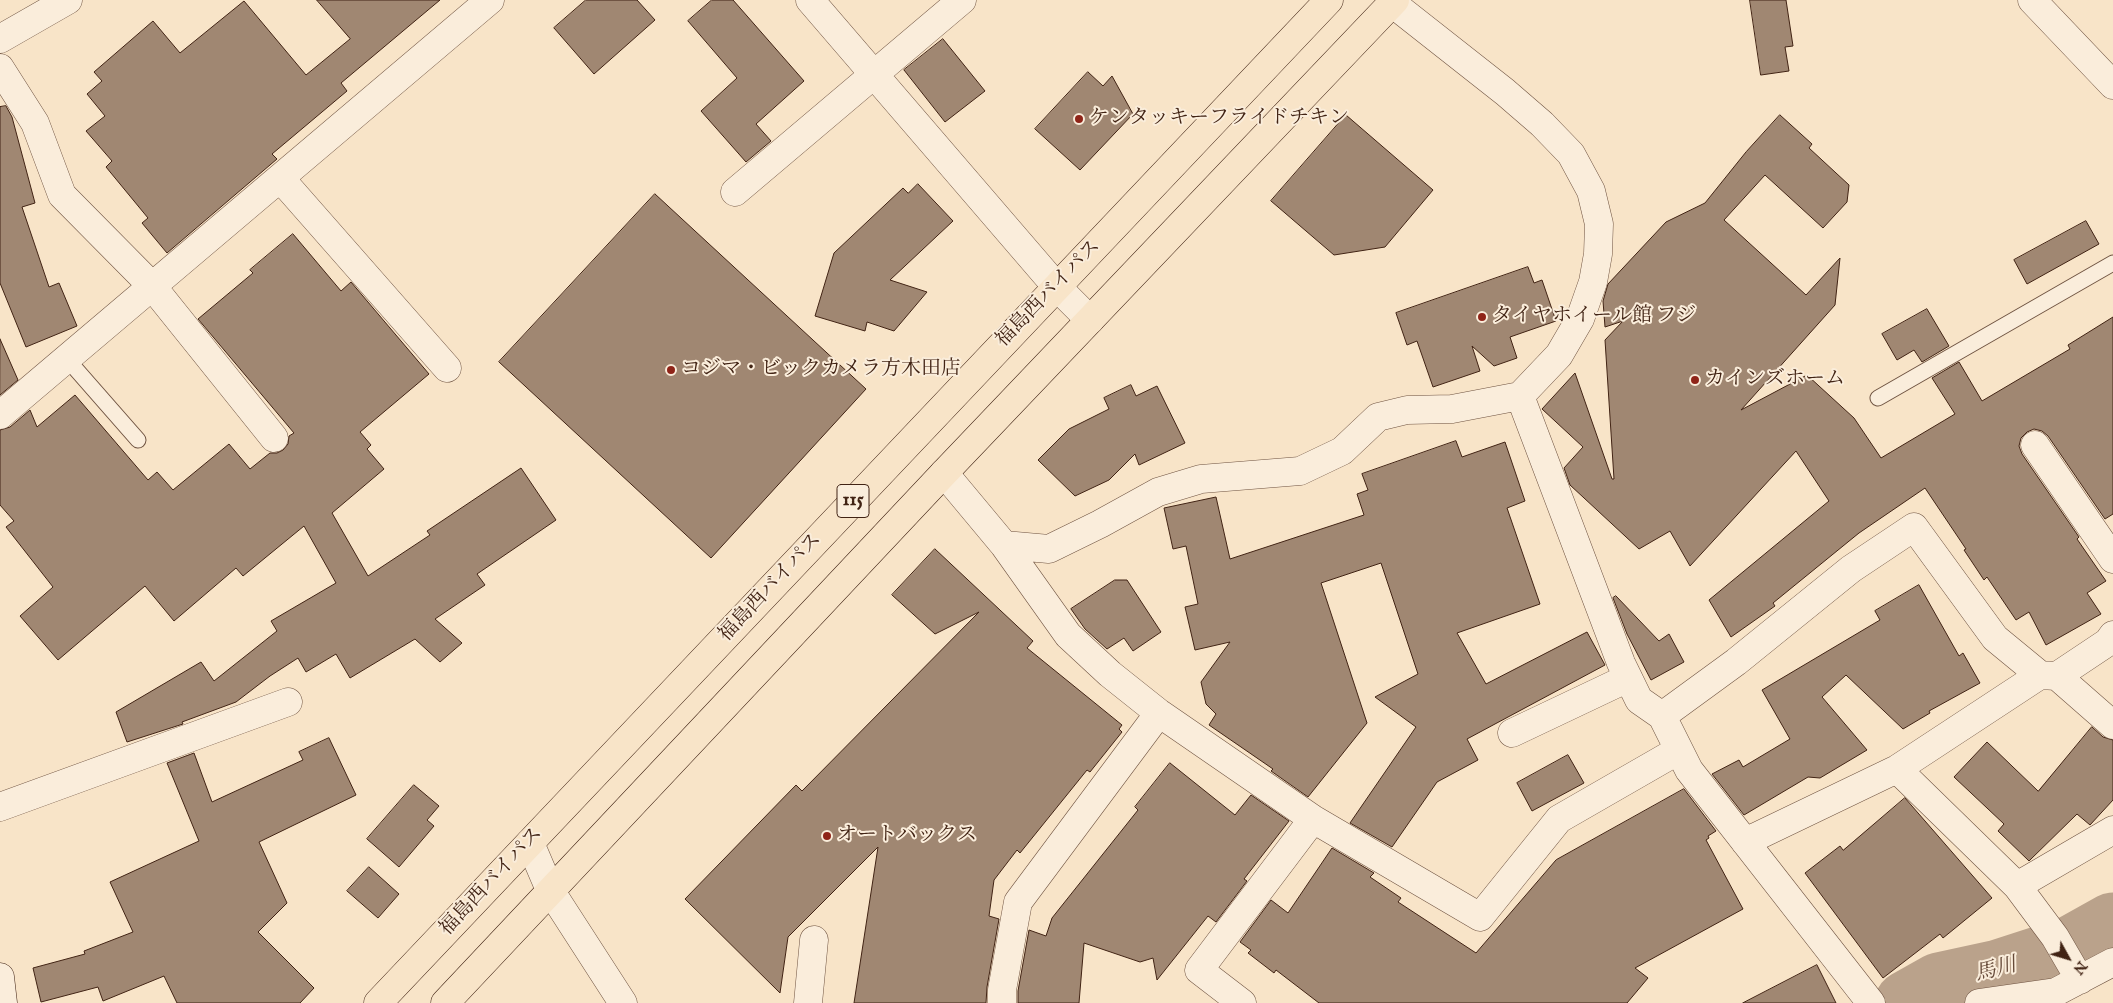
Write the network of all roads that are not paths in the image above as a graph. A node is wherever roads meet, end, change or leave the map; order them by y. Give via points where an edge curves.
1 (68, 0) edge
2 (490, 0) edge
3 (810, 0) edge
4 (962, 0) edge
5 (1329, 0) edge
6 (2032, 0) edge
7 (1394, 1) edge
8 (0, 40) edge
9 (0, 68) edge
10 (873, 75) junction
11 (2113, 85) edge
12 (280, 178) junction
13 (735, 192) dead end
14 (2113, 263) edge
15 (152, 286) junction
16 (1056, 286) junction
17 (1090, 320) junction
18 (67, 358) junction
19 (447, 368) dead end
20 (1520, 396) junction
21 (1878, 398) dead end
22 (0, 415) edge
23 (274, 438) dead end
24 (138, 440) dead end
25 (2035, 444) dead end
26 (944, 473) junction
27 (1004, 545) junction
28 (2113, 559) edge
29 (2113, 635) edge
30 (2048, 675) junction
31 (1628, 678) junction
32 (288, 702) dead end
33 (1159, 713) junction
34 (1662, 716) junction
35 (2113, 725) edge
36 (1512, 733) dead end
37 (1679, 750) junction
38 (1897, 769) junction
39 (0, 807) edge
40 (1313, 819) junction
41 (2113, 830) edge
42 (530, 842) junction
43 (1745, 842) junction
44 (2017, 886) junction
45 (550, 890) junction
46 (814, 940) dead end
47 (2113, 962) edge
48 (2075, 972) junction
49 (0, 977) edge
50 (1870, 1001) edge
51 (3, 1003) edge
52 (378, 1003) edge
53 (445, 1003) edge
54 (623, 1003) edge
55 (808, 1003) edge
56 (1002, 1003) edge
57 (1242, 1003) edge
58 (1980, 1003) edge

1 - 8 street
2 - 12 street
3 - 10 street
4 - 10 street
5 - 16 highway, 福島西バイパス / 115
6 - 11 street
7 - 17 highway, 115
7 - 20 street via 1542,124 1571,154 1591,191 1599,224 1594,282 1580,319 1559,355
9 - 15 street via 35,123 62,195
10 - 13 street
10 - 16 street
12 - 15 street
12 - 19 street
14 - 21 lane
15 - 18 street
15 - 23 street
16 - 17 street
16 - 42 highway, 福島西バイパス / 115
17 - 26 highway, 115
18 - 22 street
18 - 24 lane
20 - 27 street via 1452,409 1407,410 1378,417 1342,451 1300,471 1201,479 1158,492 1048,549
20 - 31 street
25 - 28 street
26 - 27 street
26 - 45 highway, 115
27 - 33 street via 1068,635
29 - 30 street via 2108,642
30 - 34 street via 1995,638 1914,527 1851,570 1736,662
30 - 35 street
30 - 38 street
31 - 34 street via 1638,700
31 - 36 street
32 - 39 street
33 - 40 street
33 - 56 street via 1018,902
34 - 37 street
37 - 40 street via 1560,818 1480,917
37 - 43 street via 1689,770
38 - 43 street
38 - 44 street
40 - 57 street via 1199,970
41 - 44 street
42 - 45 street
42 - 52 highway, 福島西バイパス / 115
43 - 50 street
44 - 48 street via 2055,937
45 - 53 highway, 115
45 - 54 street
46 - 55 street
47 - 48 street
48 - 58 street via 2056,992
49 - 51 street

